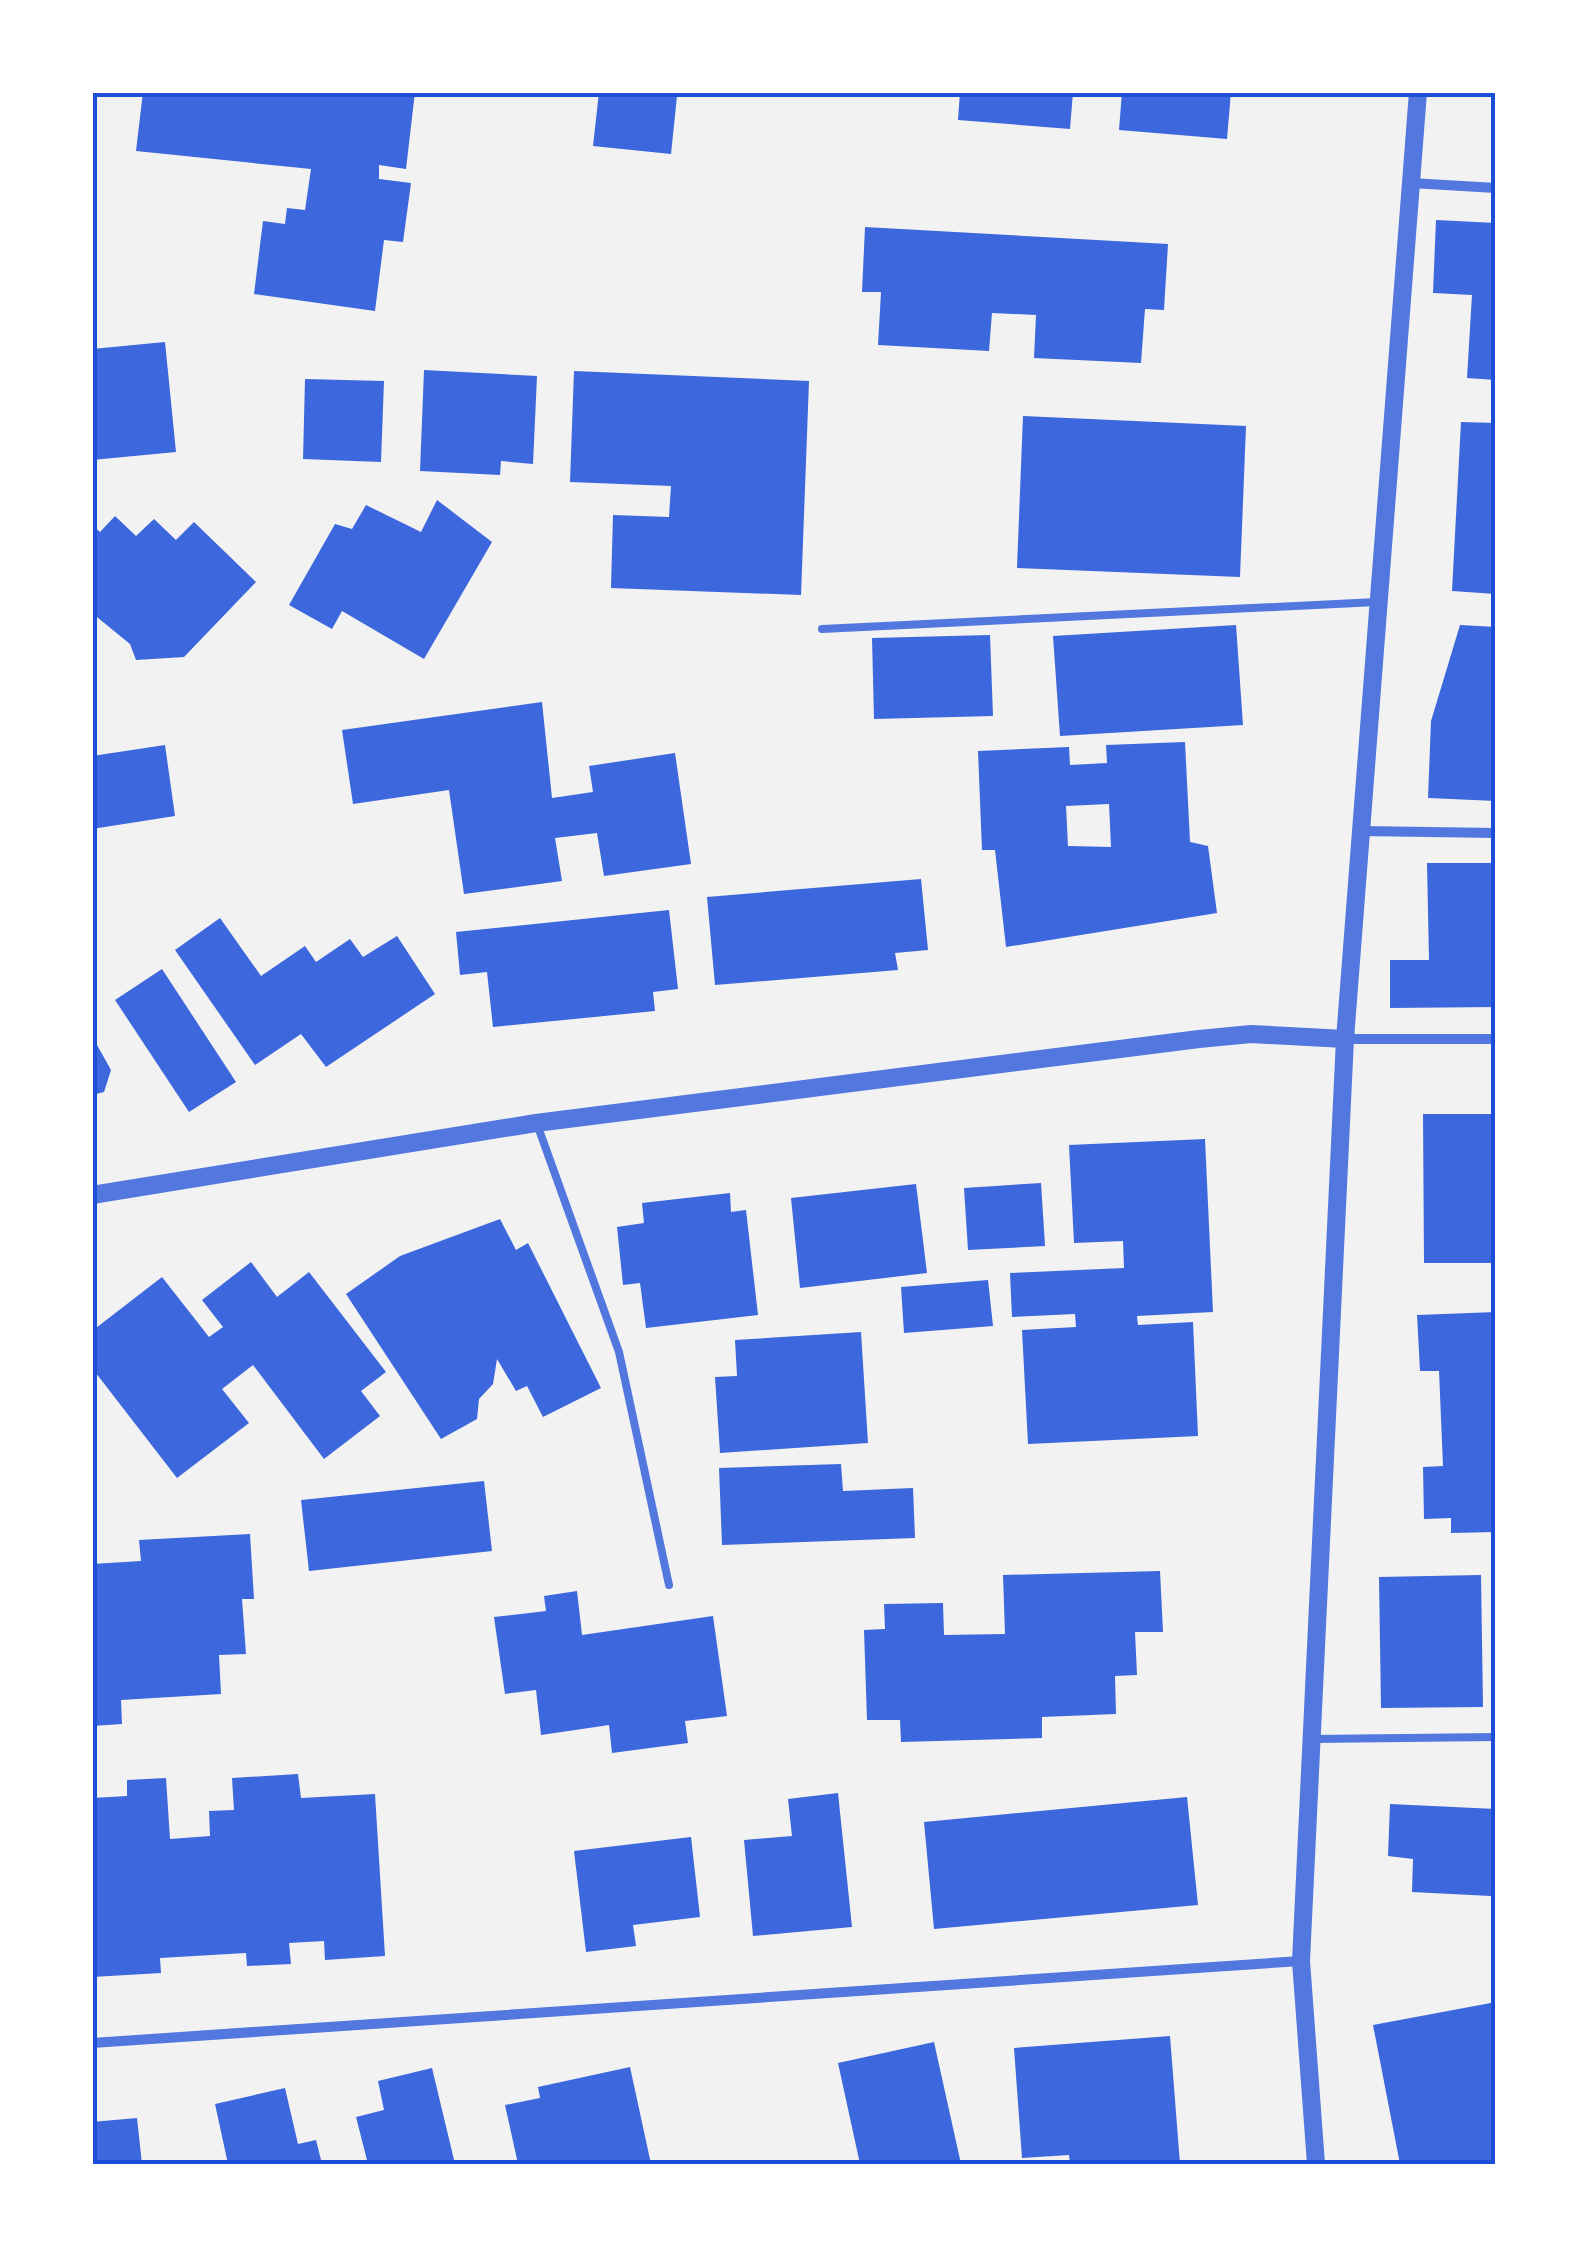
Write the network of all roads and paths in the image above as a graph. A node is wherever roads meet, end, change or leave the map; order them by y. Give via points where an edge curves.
1 (1418, 92) edge
2 (1411, 182) junction
3 (1496, 188) edge
4 (1378, 602) junction
5 (822, 629) dead end
6 (1361, 831) junction
7 (1496, 833) edge
8 (1345, 1039) junction
9 (1496, 1039) edge
10 (536, 1123) junction
11 (92, 1194) edge
12 (669, 1585) dead end
13 (1496, 1736) edge
14 (1312, 1739) junction
15 (1302, 1961) junction
16 (92, 2043) edge
17 (1316, 2164) edge

1 - 2 street
2 - 3 street
2 - 4 street
4 - 5 lane
4 - 6 street
6 - 7 street
6 - 8 street
8 - 9 street
8 - 10 street via 1199,1039
8 - 14 street
10 - 11 street
10 - 12 lane via 619,1352
13 - 14 lane
14 - 15 street
15 - 16 street
15 - 17 street

